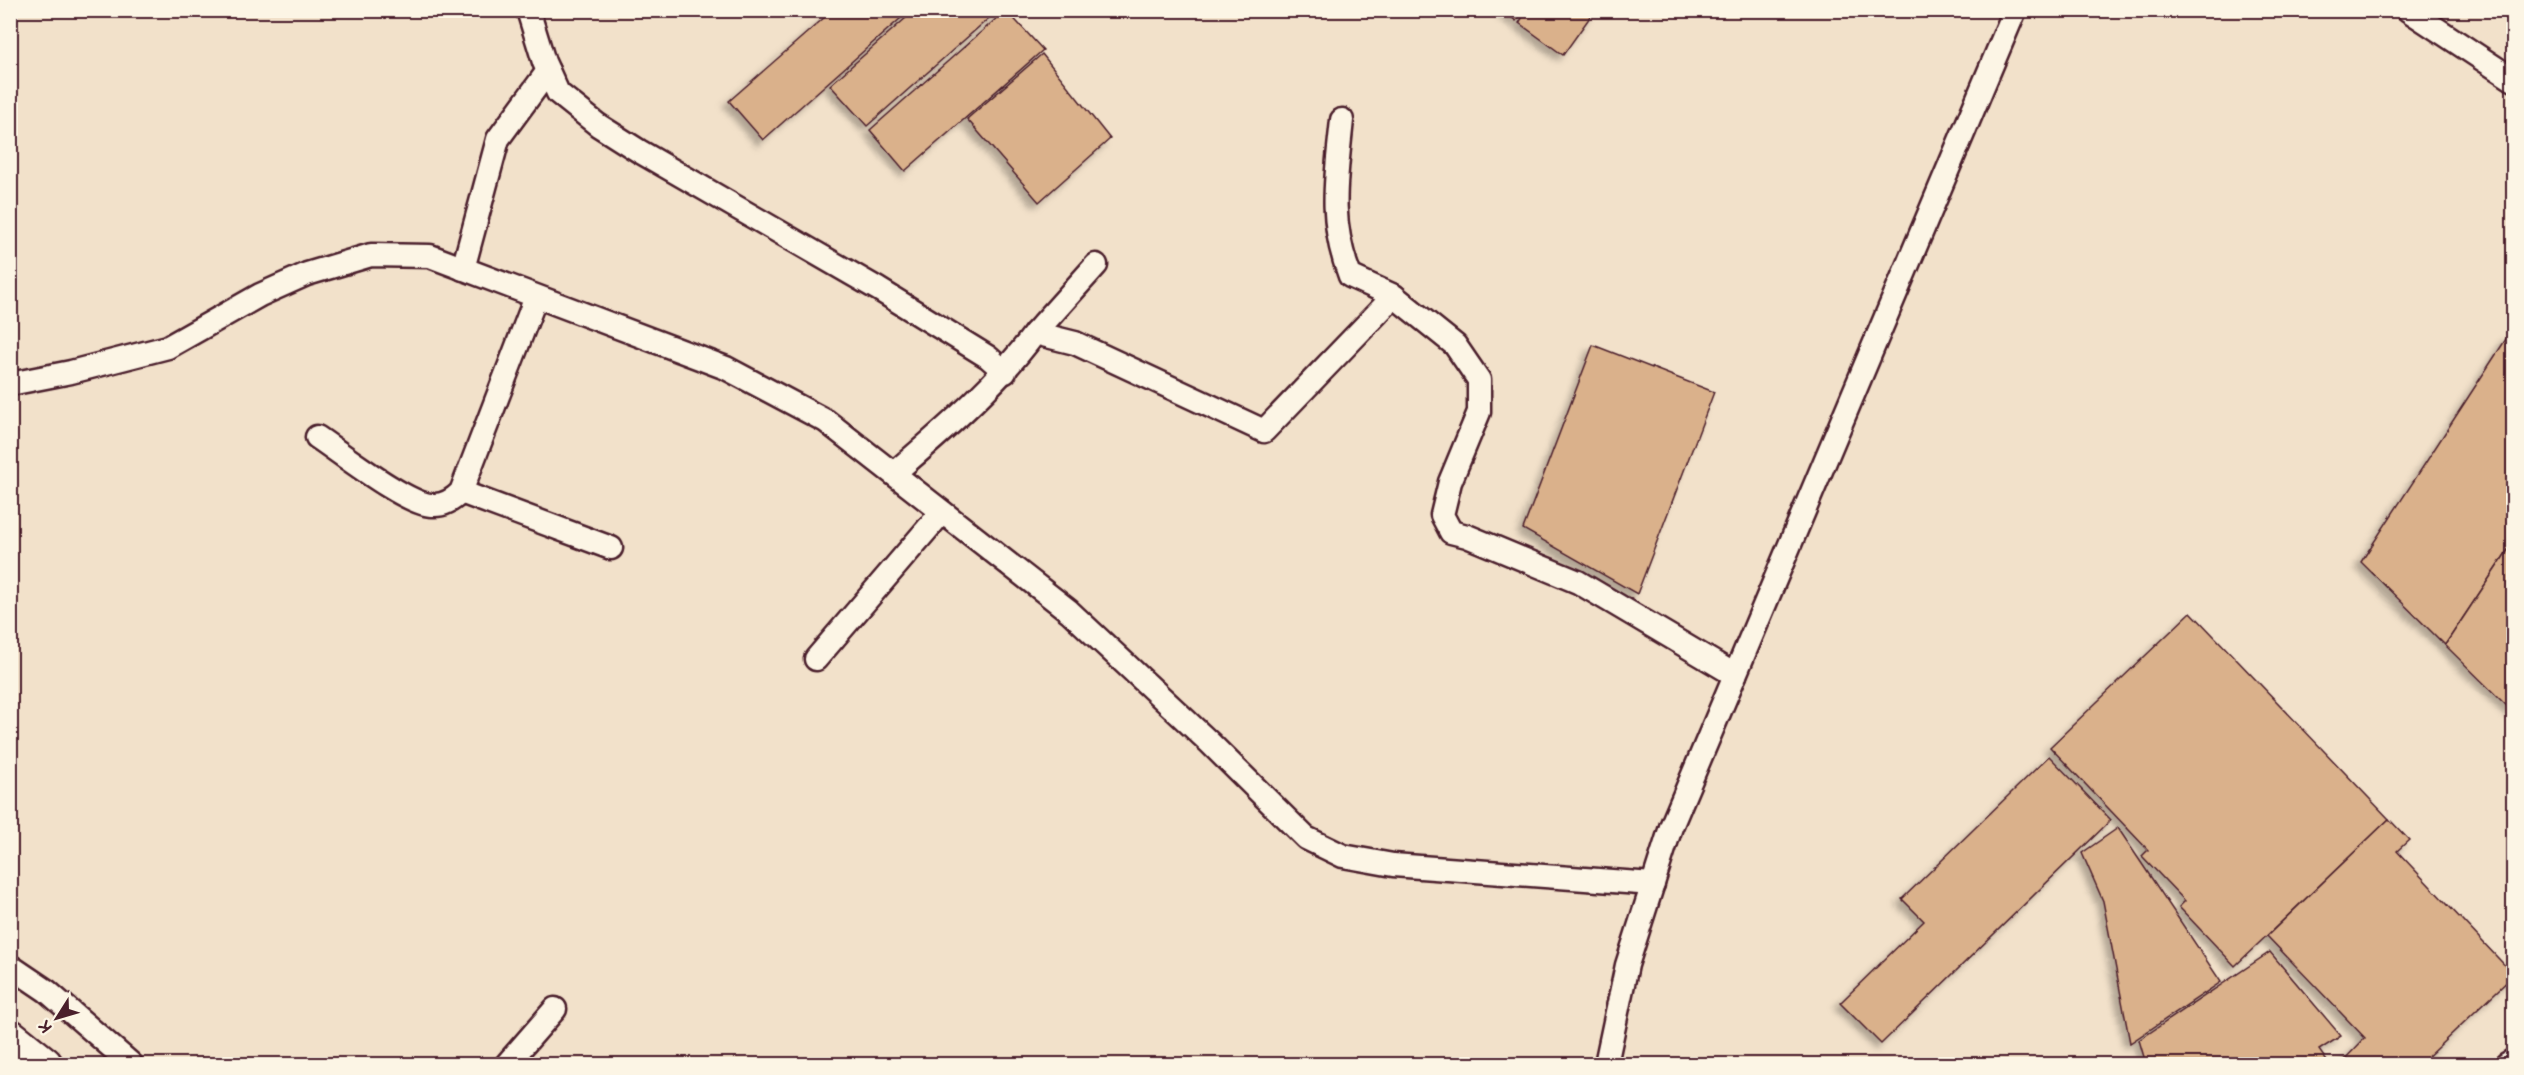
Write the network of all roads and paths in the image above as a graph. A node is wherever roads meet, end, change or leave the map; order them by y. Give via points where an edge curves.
1 (528, 10) edge
2 (2015, 10) edge
3 (2408, 10) edge
4 (548, 71) junction
5 (2514, 80) edge
6 (1342, 120) dead end
7 (1096, 265) dead end
8 (464, 269) junction
9 (1394, 296) junction
10 (536, 297) junction
11 (1035, 333) junction
12 (1005, 372) junction
13 (10, 384) edge
14 (317, 436) dead end
15 (894, 473) junction
16 (461, 492) junction
17 (942, 512) junction
18 (611, 548) dead end
19 (816, 659) dead end
20 (1735, 675) junction
21 (1653, 884) junction
22 (10, 966) edge
23 (555, 1009) dead end
24 (10, 1036) edge
25 (2514, 1060) edge
26 (45, 1065) edge
27 (131, 1065) edge
28 (507, 1065) edge
29 (1606, 1065) edge
30 (2507, 1065) edge

1 - 4 street
2 - 20 street
3 - 5 street
4 - 8 street via 498,139
4 - 12 street via 558,93 598,124 878,289 988,357
6 - 9 street via 1334,207 1339,249 1350,276
7 - 11 street
8 - 10 street
8 - 13 street via 430,256 371,255 307,274 260,295 168,347
9 - 11 street via 1264,431 1075,343
9 - 20 street via 1455,345 1479,380 1479,412 1450,482 1442,515 1451,532 1578,582
10 - 15 street via 726,368 826,420
10 - 16 street
11 - 12 street
12 - 15 street
14 - 16 street via 402,494 424,504 440,505
15 - 17 street
16 - 18 street
17 - 19 street
17 - 21 street via 1069,611 1306,838 1343,856 1393,865
20 - 21 street via 1671,827
21 - 29 street via 1627,965
22 - 27 street via 47,991
23 - 28 street
24 - 26 highway
25 - 30 street

